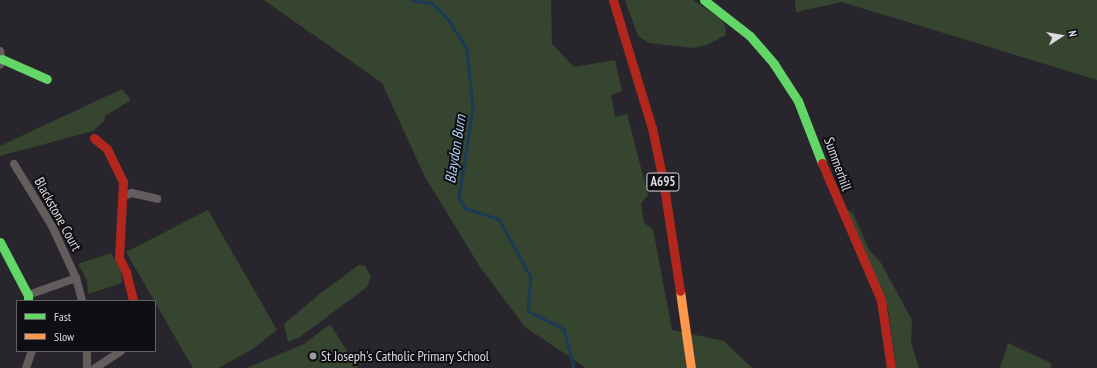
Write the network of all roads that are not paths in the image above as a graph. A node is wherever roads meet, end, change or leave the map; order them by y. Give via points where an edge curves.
1 (613, 0) edge
2 (704, 0) edge
3 (1, 58) edge
4 (47, 79) dead end
5 (94, 138) dead end
6 (14, 164) dead end
7 (124, 196) junction
8 (157, 199) dead end
9 (0, 242) edge
10 (4, 257) edge
11 (76, 278) junction
12 (28, 298) edge
13 (82, 300) edge
14 (133, 300) edge
15 (32, 352) edge
16 (87, 352) edge
17 (119, 352) edge
18 (26, 368) edge
19 (87, 368) edge
20 (95, 368) edge
21 (691, 368) edge
22 (891, 368) edge

1 - 21 street, A695 via 652,128 664,188
2 - 22 street, Summerhill via 750,36 774,64 798,101 835,198 881,300
3 - 4 street
5 - 7 street via 107,149 115,162 123,182
6 - 11 street, Blackstone Court via 52,226
7 - 8 street via 132,193
7 - 14 street via 119,258 126,272
9 - 10 street
10 - 12 street
11 - 12 street
11 - 13 street, Blackstone Court
15 - 18 street
16 - 19 street
17 - 20 street

